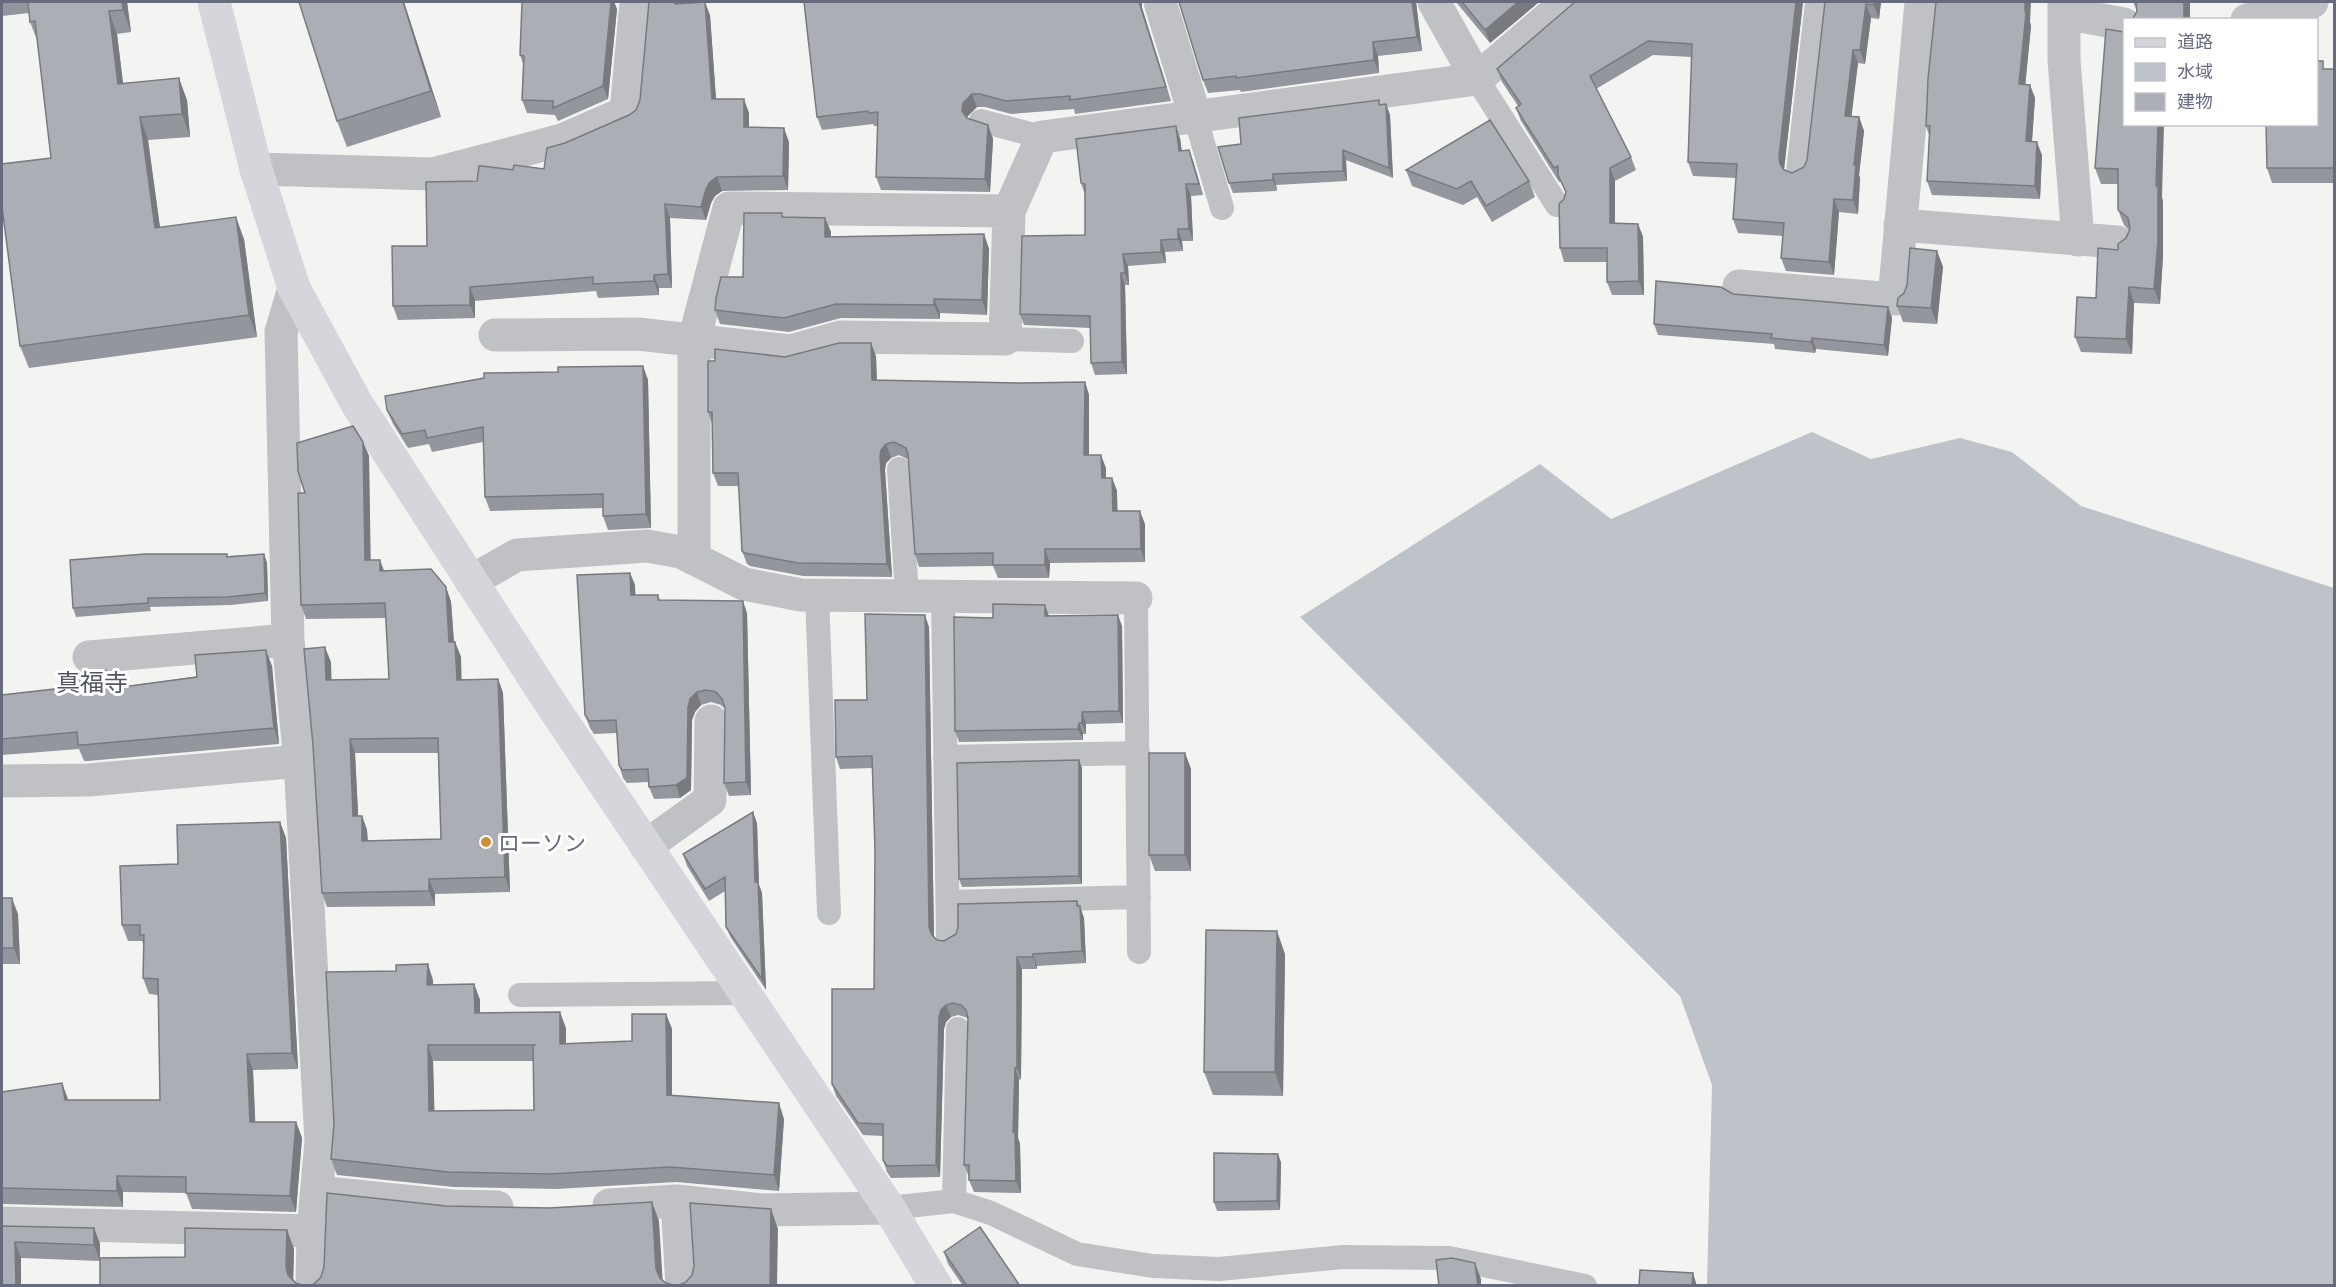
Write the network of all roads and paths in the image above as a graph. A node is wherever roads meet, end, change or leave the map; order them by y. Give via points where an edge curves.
1 (214, 2) edge
2 (636, 2) edge
3 (1160, 2) edge
4 (1434, 2) edge
5 (1567, 2) edge
6 (1817, 2) edge
7 (1922, 2) edge
8 (2312, 2) edge
9 (2064, 8) edge
10 (2254, 18) edge
11 (2123, 24) edge
12 (1477, 79) junction
13 (1195, 116) junction
14 (981, 122) edge
15 (1042, 137) junction
16 (256, 169) junction
17 (1798, 172) edge
18 (1557, 205) edge
19 (1222, 208) dead end
20 (1008, 211) junction
21 (1900, 225) junction
22 (2078, 240) junction
23 (2118, 242) edge
24 (1739, 286) dead end
25 (294, 288) junction
26 (495, 335) dead end
27 (1005, 339) junction
28 (694, 340) junction
29 (1072, 341) dead end
30 (899, 469) dead end
31 (694, 559) junction
32 (471, 581) junction
33 (818, 595) junction
34 (907, 596) junction
35 (943, 596) junction
36 (1136, 598) joint
37 (288, 640) junction
38 (89, 657) dead end
39 (711, 721) dead end
40 (1138, 753) junction
41 (945, 757) junction
42 (300, 761) junction
43 (2, 781) edge
44 (646, 846) junction
45 (1139, 897) junction
46 (948, 902) junction
47 (829, 913) dead end
48 (948, 939) edge
49 (1139, 952) dead end
50 (745, 993) junction
51 (520, 995) dead end
52 (958, 1029) dead end
53 (316, 1192) junction
54 (677, 1201) junction
55 (954, 1201) junction
56 (521, 1207) edge
57 (578, 1207) edge
58 (889, 1208) junction
59 (2, 1223) edge
60 (313, 1231) junction
61 (312, 1286) edge
62 (682, 1286) edge
63 (936, 1286) edge
64 (1585, 1286) edge

1 - 16 street
2 - 16 street via 626,112 562,140 433,174
3 - 13 street
4 - 12 street
5 - 12 street
6 - 17 lane
7 - 21 street
8 - 10 street
9 - 11 street
9 - 22 street via 2064,60
12 - 13 street
12 - 18 lane
13 - 15 street
13 - 19 lane
14 - 15 lane
15 - 20 street
16 - 25 street
20 - 27 street
20 - 28 street via 729,208
21 - 22 street
21 - 24 street via 1894,299
22 - 23 street
25 - 32 street via 357,404
25 - 37 street via 280,332
26 - 28 street via 638,334
27 - 28 street via 841,337 791,351
27 - 29 lane
28 - 31 street
30 - 34 lane
31 - 32 street via 681,552 646,546 516,555
31 - 33 street via 744,584
32 - 44 street
33 - 34 street
33 - 47 lane
34 - 35 street
35 - 36 street
35 - 41 lane
36 - 40 lane
37 - 38 street
37 - 42 street
39 - 44 street via 710,800
40 - 41 lane
40 - 45 lane
41 - 46 lane
42 - 43 street via 89,780
42 - 53 street via 321,1141
44 - 50 street
45 - 46 lane
45 - 49 lane
46 - 48 lane
50 - 51 lane
50 - 58 street
52 - 55 lane
53 - 56 street via 453,1206
53 - 60 street
54 - 57 street
54 - 58 street via 763,1210
54 - 62 street
55 - 58 lane
55 - 64 lane via 991,1213 1077,1254 1153,1266 1219,1269 1343,1257 1449,1258
58 - 63 street
59 - 60 street
60 - 61 street

